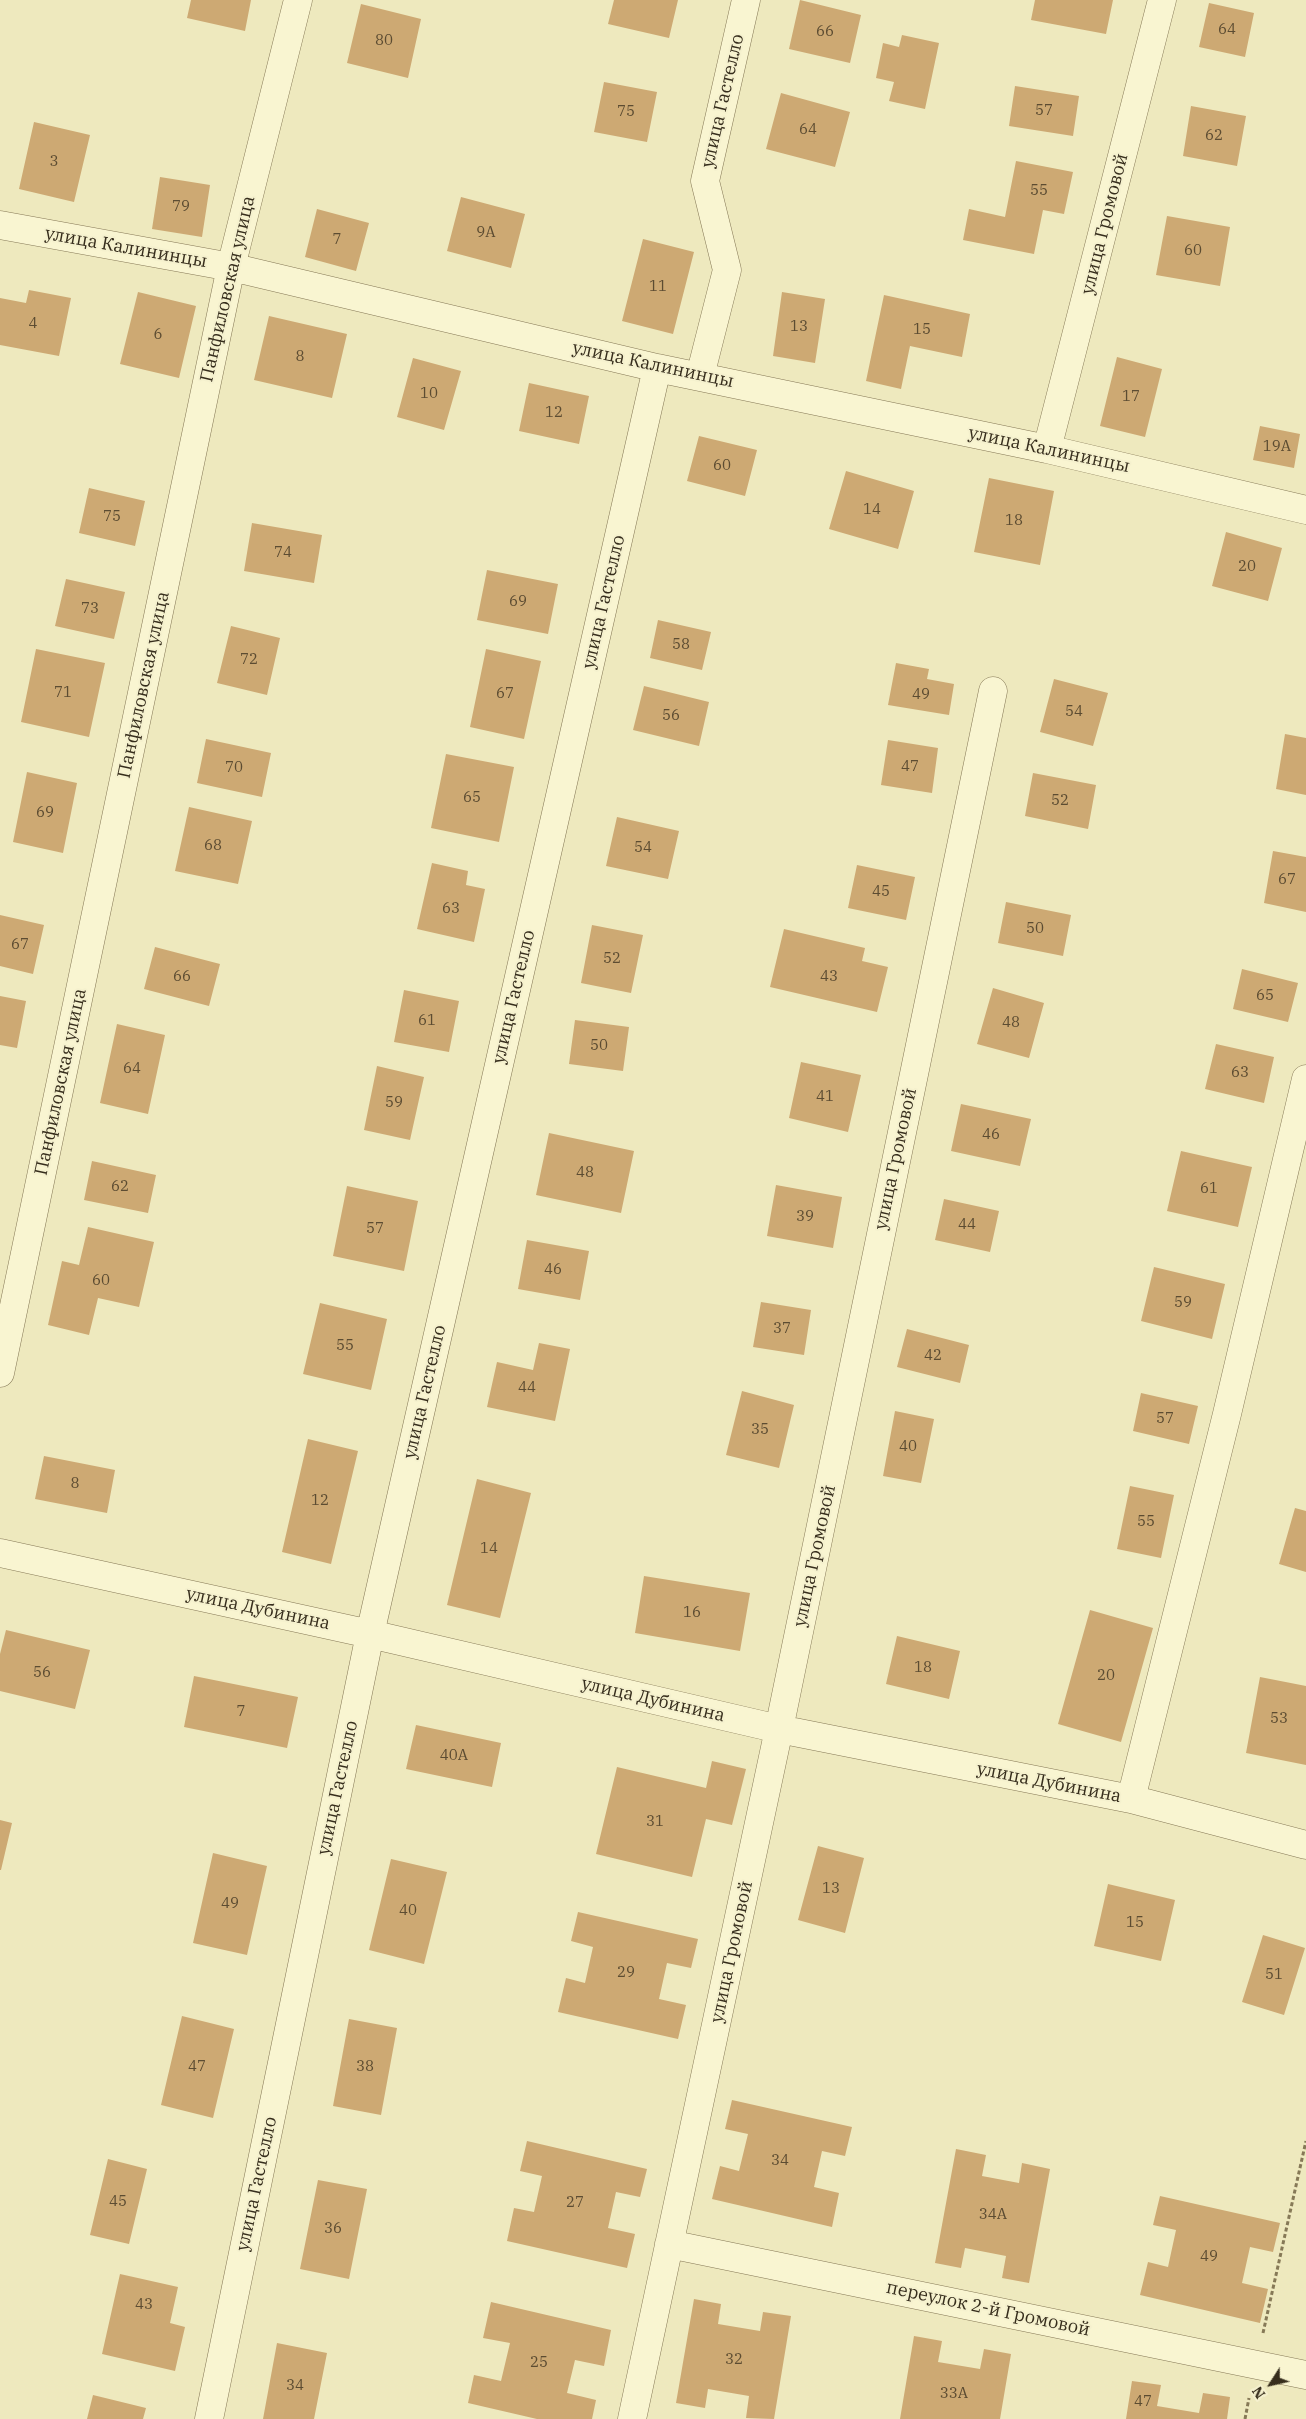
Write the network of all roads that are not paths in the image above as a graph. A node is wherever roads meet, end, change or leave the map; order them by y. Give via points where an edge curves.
1 (298, 0) edge
2 (746, 0) edge
3 (1162, 0) edge
4 (0, 225) edge
5 (232, 267) junction
6 (657, 368) junction
7 (700, 376) junction
8 (1047, 448) junction
9 (1306, 510) edge
10 (993, 691) dead end
11 (1306, 1079) edge
12 (0, 1373) edge
13 (0, 1553) edge
14 (370, 1634) junction
15 (779, 1729) junction
16 (1130, 1799) junction
17 (1306, 1845) edge
18 (670, 2244) junction
19 (1306, 2375) edge
20 (209, 2419) edge
21 (632, 2419) edge

1 - 5 street, Панфиловская улица
2 - 7 street, улица Гастелло via 705,181 727,270
3 - 8 street, улица Громовой
4 - 5 street, улица Калининцы
5 - 6 street, улица Калининцы
5 - 12 street, Панфиловская улица
6 - 7 street, улица Калининцы
6 - 14 street, улица Гастелло
7 - 8 street, улица Калининцы
8 - 9 street, улица Калининцы
10 - 15 street, улица Громовой
11 - 16 street via 1227,1414
13 - 14 street, улица Дубинина
14 - 15 street, улица Дубинина
14 - 20 street, улица Гастелло
15 - 16 street, улица Дубинина
15 - 18 street, улица Громовой
16 - 17 street, улица Дубинина
18 - 19 street, переулок 2-й Громовой
18 - 21 street, улица Громовой

